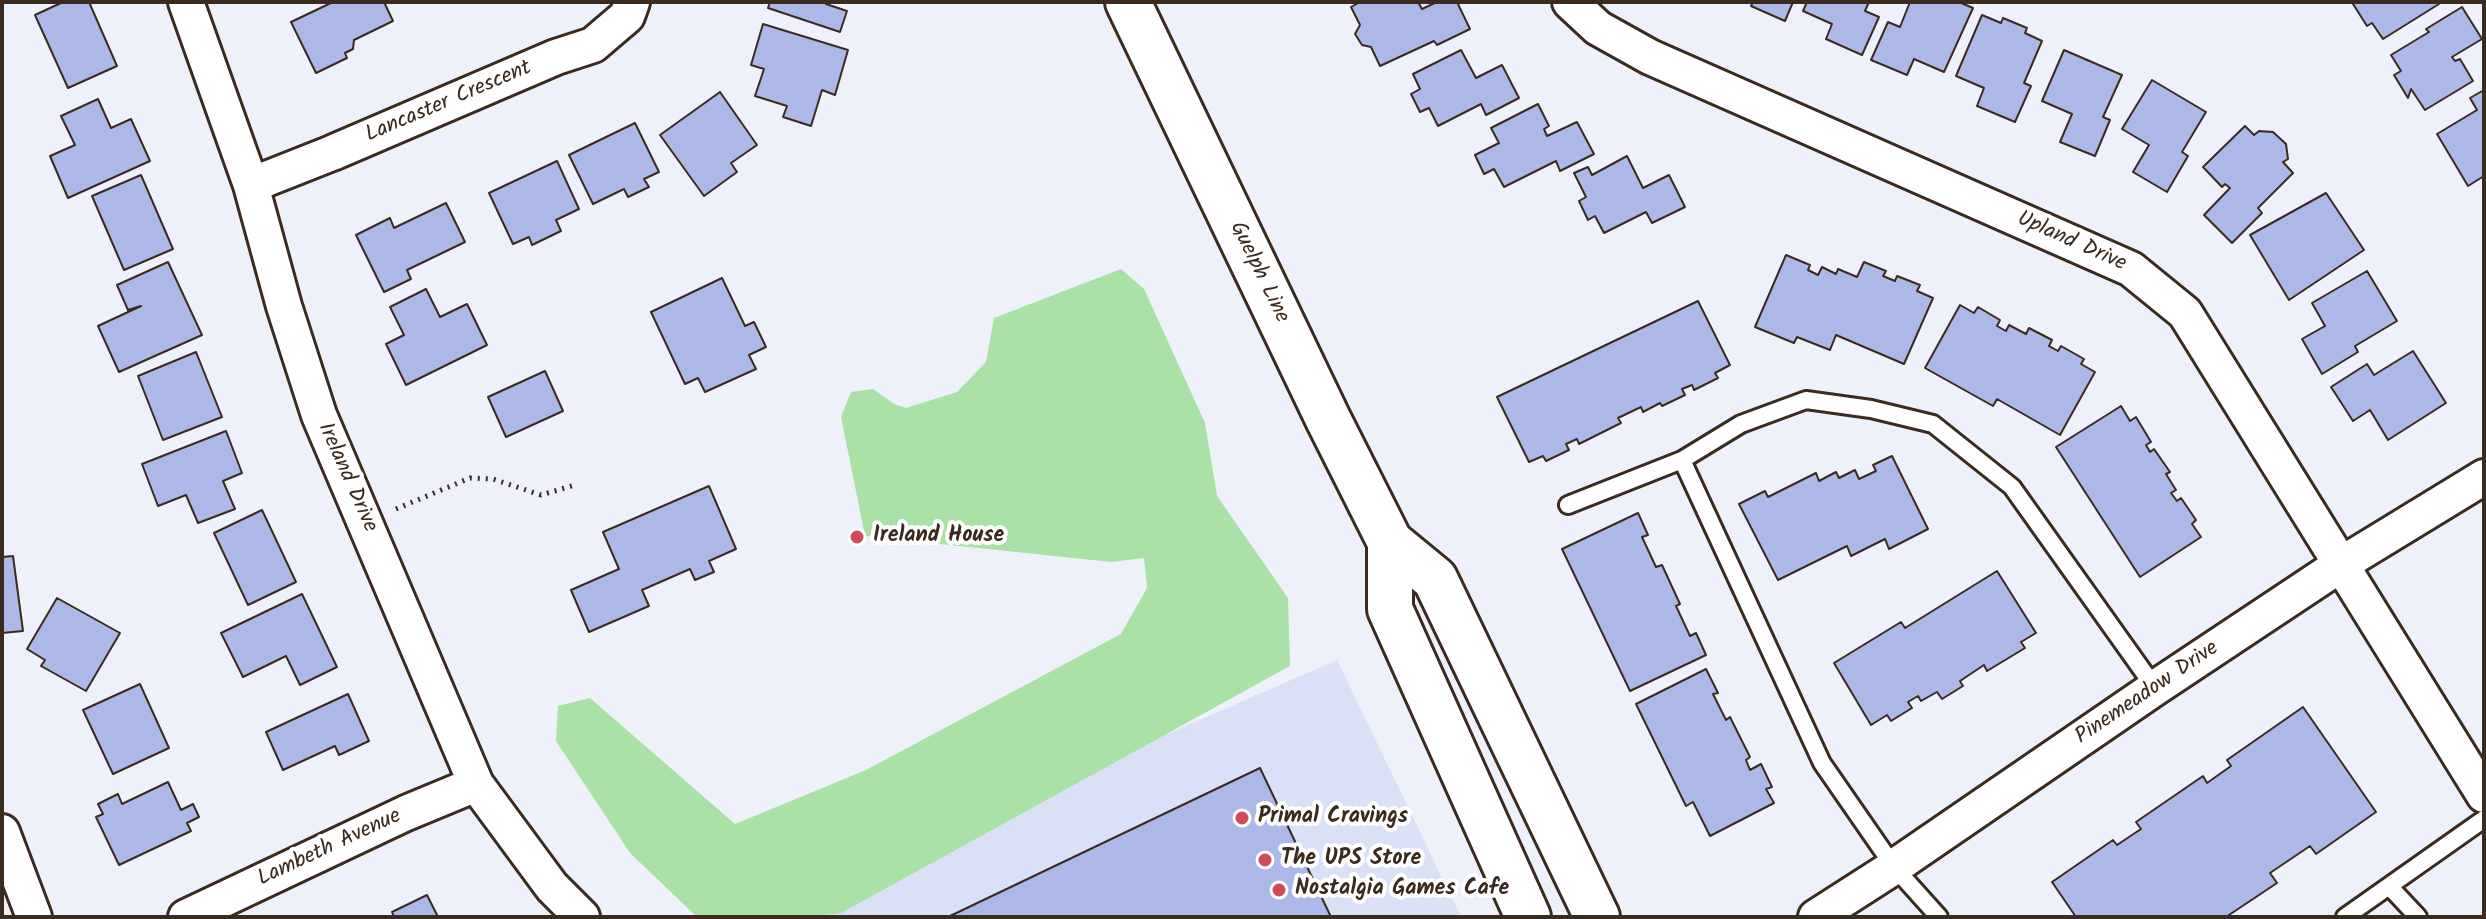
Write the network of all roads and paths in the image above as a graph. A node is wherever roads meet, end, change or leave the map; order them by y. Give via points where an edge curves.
1 (186, 2) edge
2 (632, 2) edge
3 (1128, 2) edge
4 (1570, 2) edge
5 (251, 185) junction
6 (1682, 460) junction
7 (2484, 477) edge
8 (575, 485) dead end
9 (1568, 505) dead end
10 (366, 523) junction
11 (1390, 542) junction
12 (2340, 565) junction
13 (2155, 688) junction
14 (476, 784) junction
15 (2484, 795) edge
16 (2484, 819) edge
17 (2, 832) edge
18 (1894, 867) junction
19 (2389, 886) junction
20 (34, 917) edge
21 (186, 917) edge
22 (582, 917) edge
23 (1528, 917) edge
24 (1597, 917) edge
25 (1816, 917) edge
26 (1939, 917) edge
27 (2345, 917) edge
28 (2418, 917) edge

1 - 5 street, Ireland Drive
2 - 5 street, Lancaster Crescent via 627,16 593,45
3 - 11 main road, Guelph Line
4 - 12 street, Upland Drive via 1598,28 1650,57 2131,269 2185,313
5 - 10 street, Ireland Drive via 319,415
6 - 9 lane
6 - 13 lane via 1741,424 1806,400 1933,424 2012,487
6 - 18 lane via 1822,763
7 - 12 street, Pinemeadow Drive
8 - 10 path via 541,495 493,479 470,478
10 - 14 street, Ireland Drive
11 - 23 main road, Guelph Line via 1390,609
11 - 24 main road, Guelph Line via 1435,579
12 - 13 street, Pinemeadow Drive
12 - 15 street, Upland Drive
13 - 18 street, Pinemeadow Drive
14 - 21 street, Lambeth Avenue
14 - 22 street, Ireland Drive via 552,887
16 - 19 lane
17 - 20 street
18 - 25 street, Pinemeadow Drive
18 - 26 lane
19 - 27 lane
19 - 28 lane

